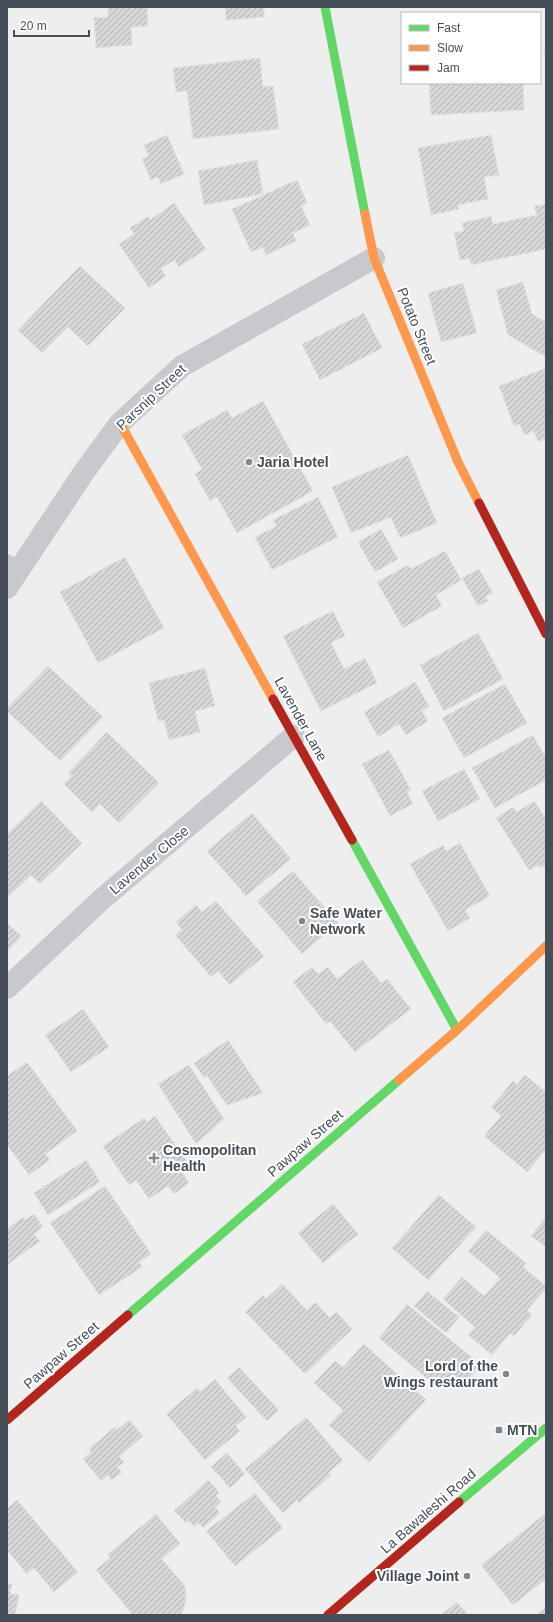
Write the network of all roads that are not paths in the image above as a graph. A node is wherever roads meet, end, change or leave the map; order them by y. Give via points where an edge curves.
1 (325, 7) edge
2 (374, 258) junction
3 (120, 423) junction
4 (13, 565) edge
5 (7, 588) edge
6 (546, 634) edge
7 (294, 736) junction
8 (546, 946) edge
9 (7, 988) edge
10 (457, 1030) junction
11 (7, 1420) edge
12 (546, 1428) edge
13 (328, 1615) edge

1 - 2 street, Potato Street
2 - 3 street, Parsnip Street via 182,366
2 - 6 street, Potato Street via 458,462
3 - 4 street, Parsnip Street
3 - 7 street, Lavender Lane
4 - 5 street, Parsnip Street
7 - 9 street, Lavender Close via 102,899
7 - 10 street, Lavender Lane
8 - 10 street, Pawpaw Street
10 - 11 street, Pawpaw Street
12 - 13 street, La Bawaleshi Road

